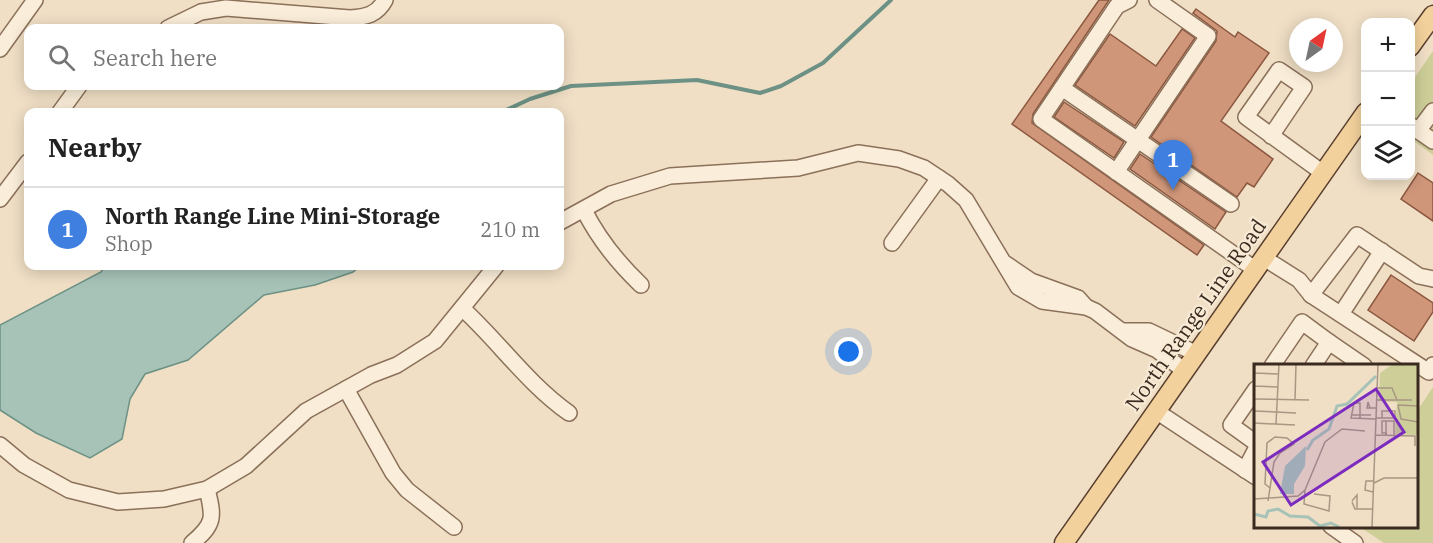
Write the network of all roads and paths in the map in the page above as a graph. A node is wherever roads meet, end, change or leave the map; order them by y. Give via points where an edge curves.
1 (35, 0) edge
2 (385, 0) edge
3 (1129, 0) edge
4 (1157, 0) edge
5 (1433, 15) edge
6 (176, 24) edge
7 (1415, 40) edge
8 (0, 49) edge
9 (1062, 88) junction
10 (76, 90) edge
11 (63, 108) edge
12 (1433, 111) edge
13 (1361, 118) edge
14 (1415, 127) edge
15 (1415, 129) edge
16 (1271, 135) dead end
17 (1137, 141) junction
18 (1433, 141) edge
19 (24, 167) edge
20 (1116, 172) junction
21 (1323, 173) junction
22 (939, 178) junction
23 (0, 199) edge
24 (1231, 204) dead end
25 (584, 210) junction
26 (564, 220) edge
27 (892, 243) dead end
28 (1382, 251) junction
29 (1260, 264) junction
30 (493, 270) edge
31 (1433, 279) edge
32 (641, 285) dead end
33 (1311, 295) junction
34 (462, 308) junction
35 (1341, 314) junction
36 (1124, 331) junction
37 (1329, 342) junction
38 (1197, 354) junction
39 (1273, 364) edge
40 (1314, 364) edge
41 (1361, 364) edge
42 (1417, 364) edge
43 (1418, 365) edge
44 (1433, 365) edge
45 (1185, 371) junction
46 (346, 389) junction
47 (1254, 392) edge
48 (1156, 411) junction
49 (569, 413) dead end
50 (1254, 442) edge
51 (0, 445) edge
52 (1251, 473) edge
53 (207, 489) junction
54 (454, 527) dead end
55 (1334, 528) edge
56 (1353, 542) edge
57 (192, 543) edge
58 (1064, 543) edge

1 - 8 street
2 - 6 street via 379,11 366,17 226,8 201,12
3 - 9 street via 1118,6
4 - 17 street via 1208,36
5 - 7 main road
9 - 17 street
9 - 20 street via 1041,119
10 - 11 street
12 - 14 street
13 - 21 main road, North Range Line Road
15 - 18 street
16 - 21 street
17 - 20 street
17 - 24 street
19 - 23 street
20 - 29 street
21 - 29 main road, North Range Line Road
22 - 25 street via 899,159 858,153 798,168 670,176 611,195
22 - 27 street
22 - 36 street via 966,200 1018,287 1042,302 1086,307
25 - 26 street
25 - 32 street via 618,264
28 - 31 street via 1419,276
28 - 33 street via 1357,235
28 - 35 street
29 - 33 street via 1299,280
29 - 38 main road, North Range Line Road
30 - 34 street
33 - 35 street
34 - 46 street via 435,341 397,365
34 - 49 street via 541,393
35 - 42 street
36 - 38 street via 1149,331
36 - 45 street
37 - 39 street via 1302,322
37 - 40 street
37 - 41 street
38 - 45 main road, North Range Line Road
43 - 44 street via 1429,372
45 - 48 main road, North Range Line Road
46 - 53 street via 306,411 246,465
46 - 54 street via 375,444 407,490
47 - 50 street via 1231,425
48 - 52 street
48 - 58 main road, North Range Line Road
51 - 53 street via 24,465 69,490 118,502 164,499
53 - 57 street via 213,511 209,528
55 - 56 street

